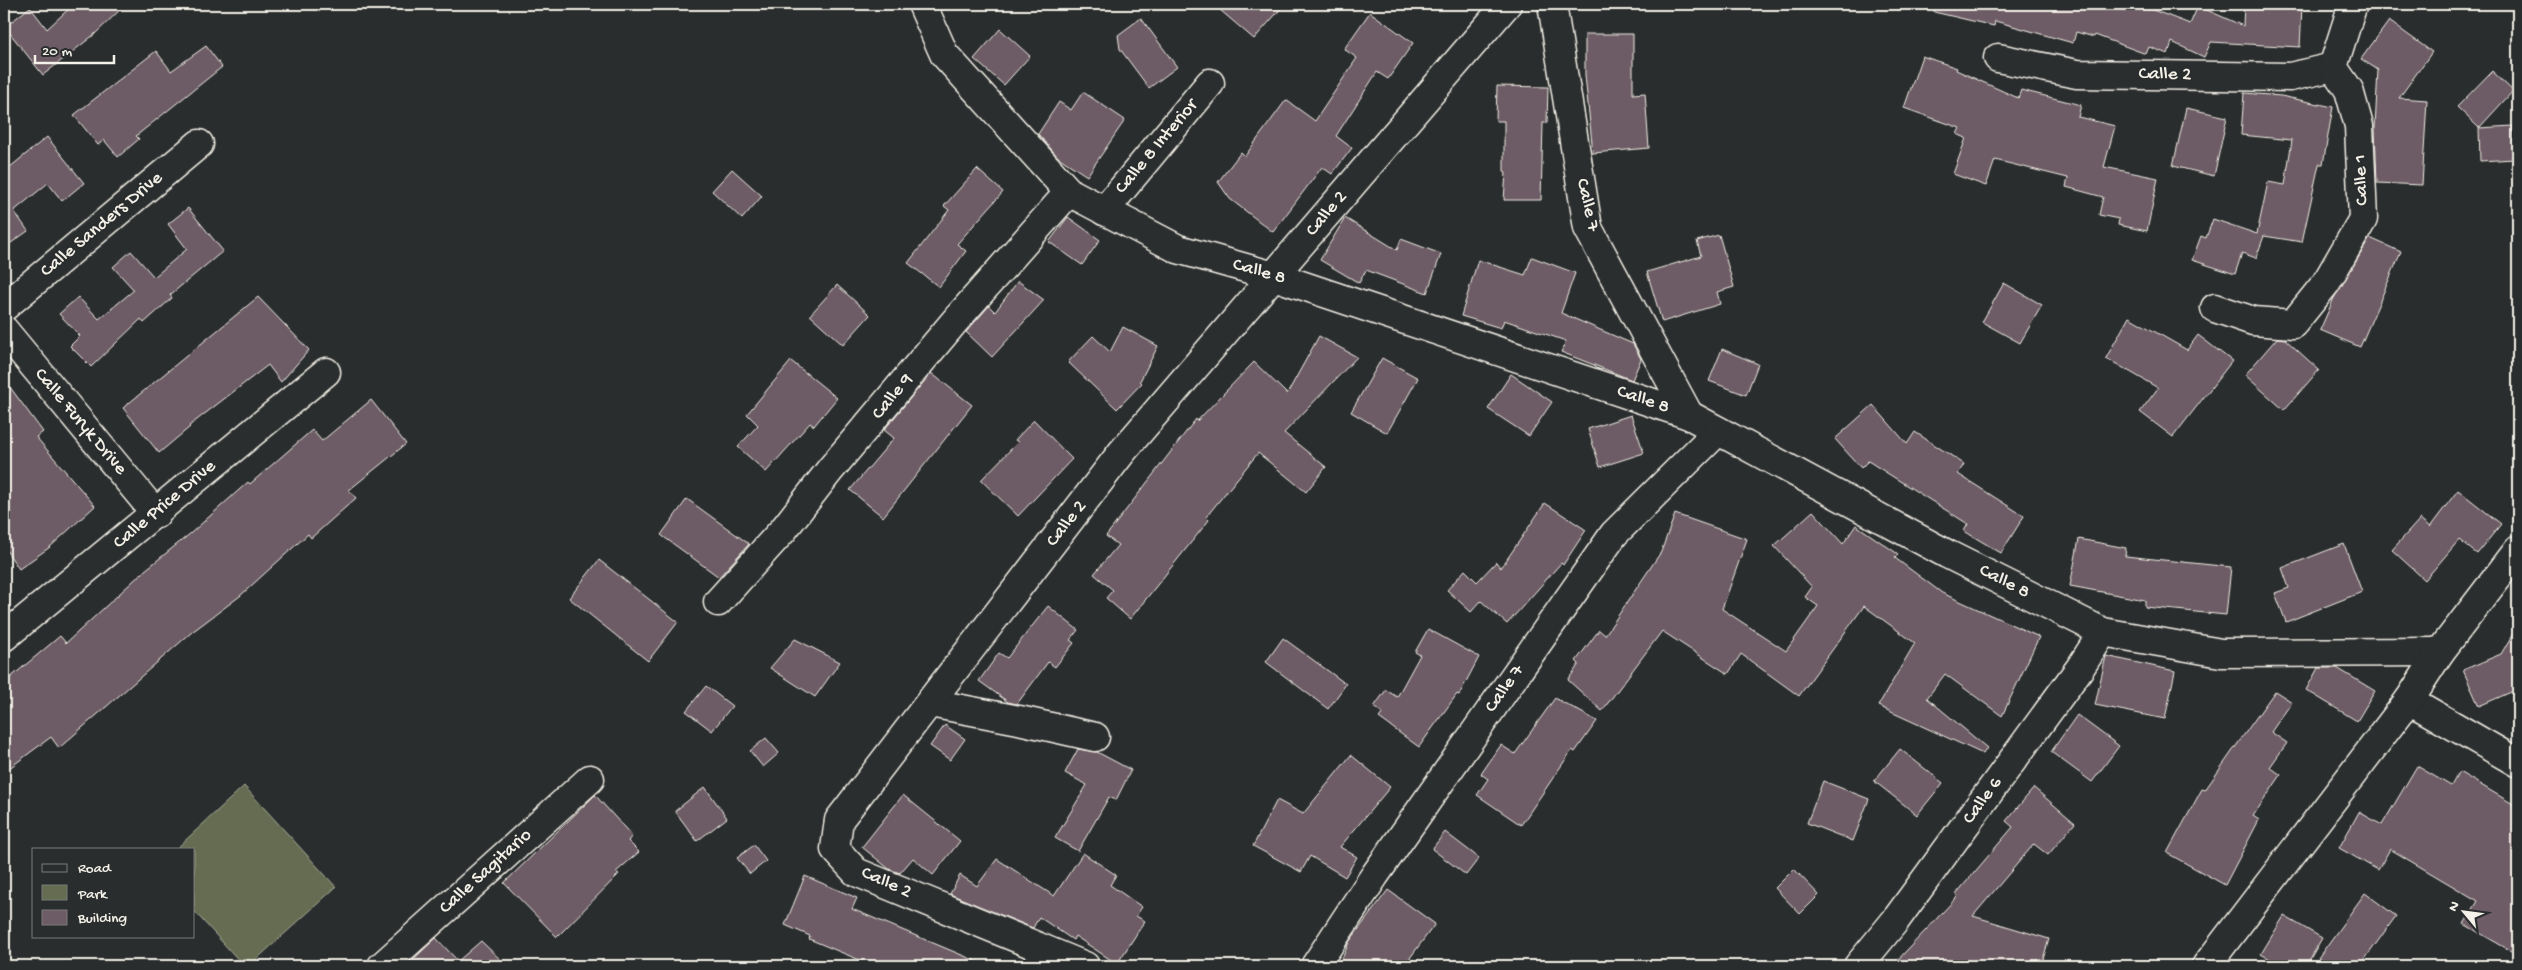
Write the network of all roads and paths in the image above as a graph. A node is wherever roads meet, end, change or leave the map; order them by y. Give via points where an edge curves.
1 (922, 4) edge
2 (1507, 4) edge
3 (1552, 4) edge
4 (2353, 4) edge
5 (1998, 58) dead end
6 (2333, 67) junction
7 (1210, 83) dead end
8 (199, 144) dead end
9 (1069, 192) junction
10 (1104, 211) junction
11 (1274, 276) junction
12 (4, 307) edge
13 (2216, 308) dead end
14 (4, 330) edge
15 (326, 372) dead end
16 (1689, 416) junction
17 (1718, 431) junction
18 (156, 514) junction
19 (2518, 550) edge
20 (718, 602) dead end
21 (2103, 632) junction
22 (4, 637) edge
23 (2440, 652) junction
24 (2409, 700) junction
25 (930, 703) junction
26 (1096, 737) dead end
27 (2518, 763) edge
28 (590, 779) dead end
29 (382, 966) edge
30 (1085, 966) edge
31 (1315, 966) edge
32 (1858, 966) edge
33 (2206, 966) edge

1 - 9 street, Calle 8 via 944,54
2 - 11 street, Calle 2
3 - 16 street, Calle 7 via 1588,228
4 - 6 street
5 - 6 street, Calle 2 via 2077,74 2290,77
6 - 13 street, Calle 1 via 2349,90 2359,126 2363,219 2326,283 2293,324 2253,321
7 - 10 street, Calle 8 Interior
8 - 12 street, Calle Sanders Drive
9 - 10 street, Calle 8
9 - 20 street, Calle 9 via 955,321 784,529
10 - 11 street, Calle 8 via 1178,249
11 - 16 street, Calle 8
11 - 25 street, Calle 2 via 1122,452
14 - 18 street, Calle Furyk Drive
15 - 18 street, Calle Price Drive
16 - 17 street, Calle 8
17 - 21 street, Calle 8 via 1947,554
17 - 31 street, Calle 7 via 1614,534 1374,875
18 - 22 street, Calle Price Drive
19 - 23 street
21 - 23 street, Calle 8 via 2221,653
21 - 32 street, Calle 6 via 1901,913
23 - 24 street
24 - 27 street
24 - 33 street
25 - 26 street
25 - 30 street, Calle 2 via 839,820 835,849 856,872
28 - 29 street, Calle Sagitario

